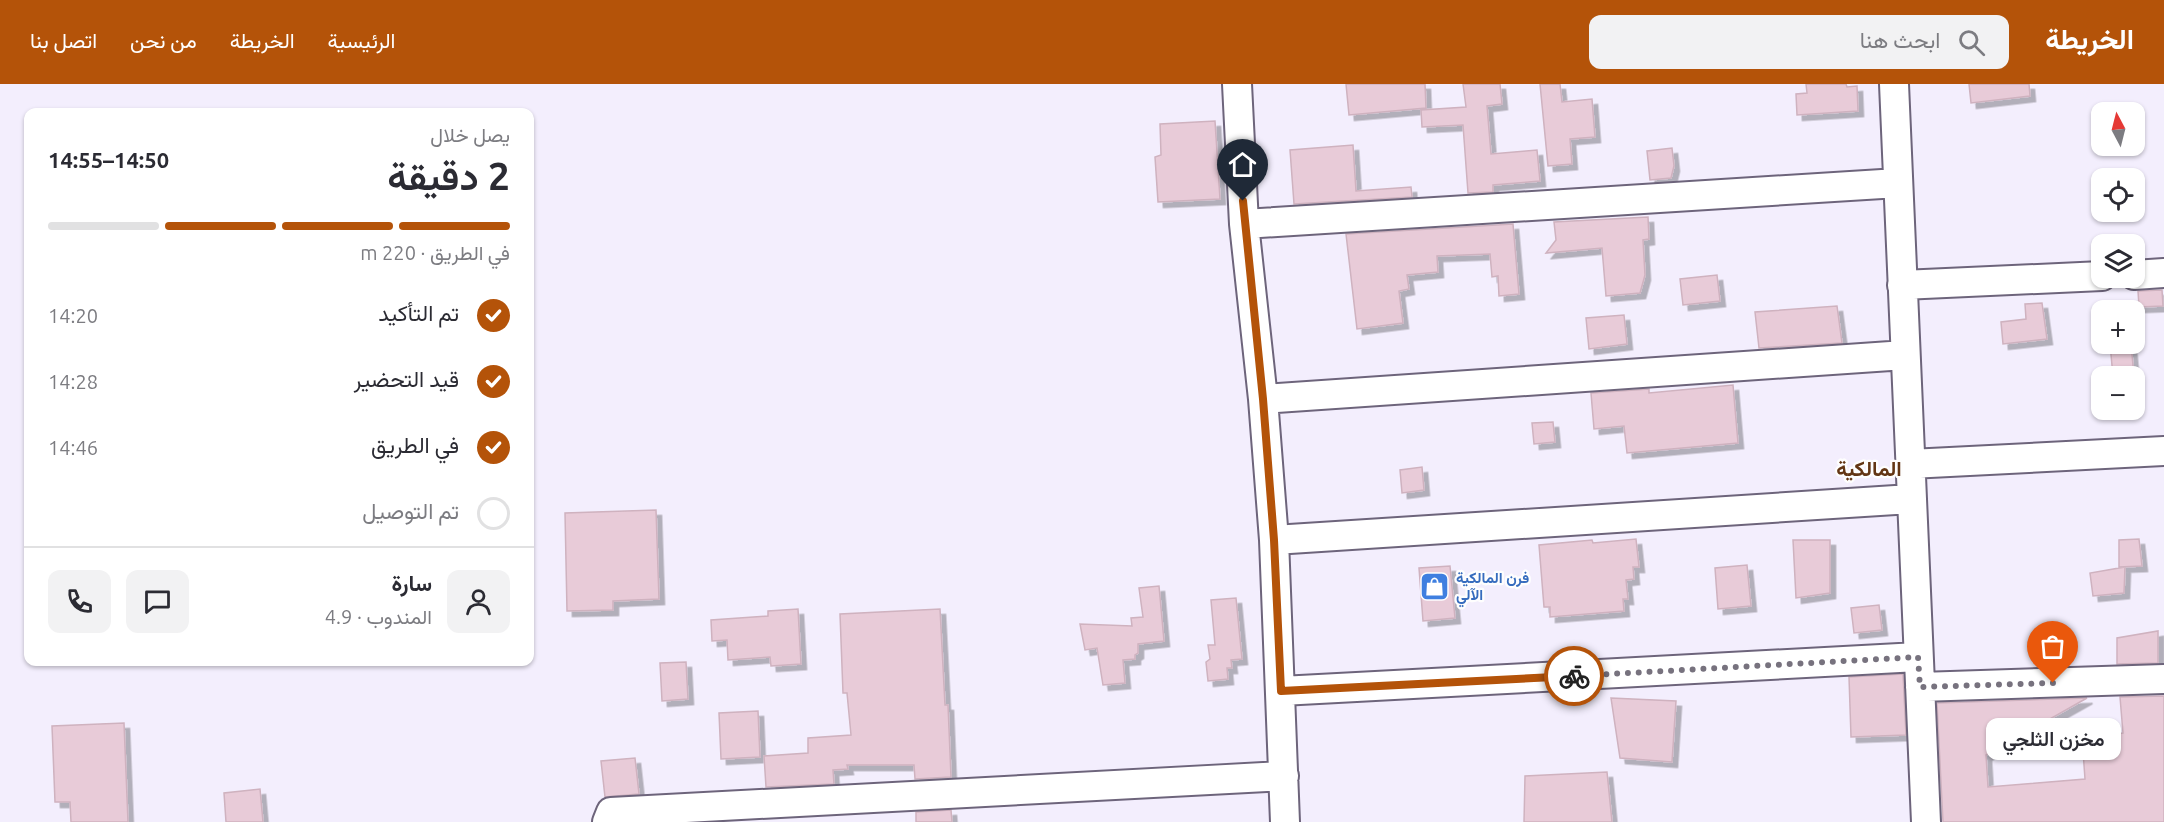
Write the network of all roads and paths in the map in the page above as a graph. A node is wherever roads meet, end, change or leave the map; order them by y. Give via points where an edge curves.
1 (1237, 84) edge
2 (1894, 84) edge
3 (1898, 183) junction
4 (1244, 224) junction
5 (2164, 273) edge
6 (2145, 274) edge
7 (2091, 276) edge
8 (1902, 285) junction
9 (1905, 355) junction
10 (1263, 399) junction
11 (2164, 452) edge
12 (1910, 464) junction
13 (1911, 499) junction
14 (1274, 540) junction
15 (1918, 657) junction
16 (2164, 679) edge
17 (1920, 687) junction
18 (1281, 691) junction
19 (1284, 776) junction
20 (607, 822) edge
21 (1285, 822) edge
22 (1926, 822) edge

1 - 4 street
2 - 3 street
3 - 4 street
3 - 8 street
4 - 10 street
5 - 6 street
7 - 8 street
8 - 9 street
9 - 10 street
9 - 12 street
10 - 14 street
11 - 12 street
12 - 13 street
13 - 14 street
13 - 15 street
14 - 18 street
15 - 17 street
15 - 18 street
16 - 17 street
17 - 22 street
18 - 19 street
19 - 20 street via 611,812
19 - 21 street

